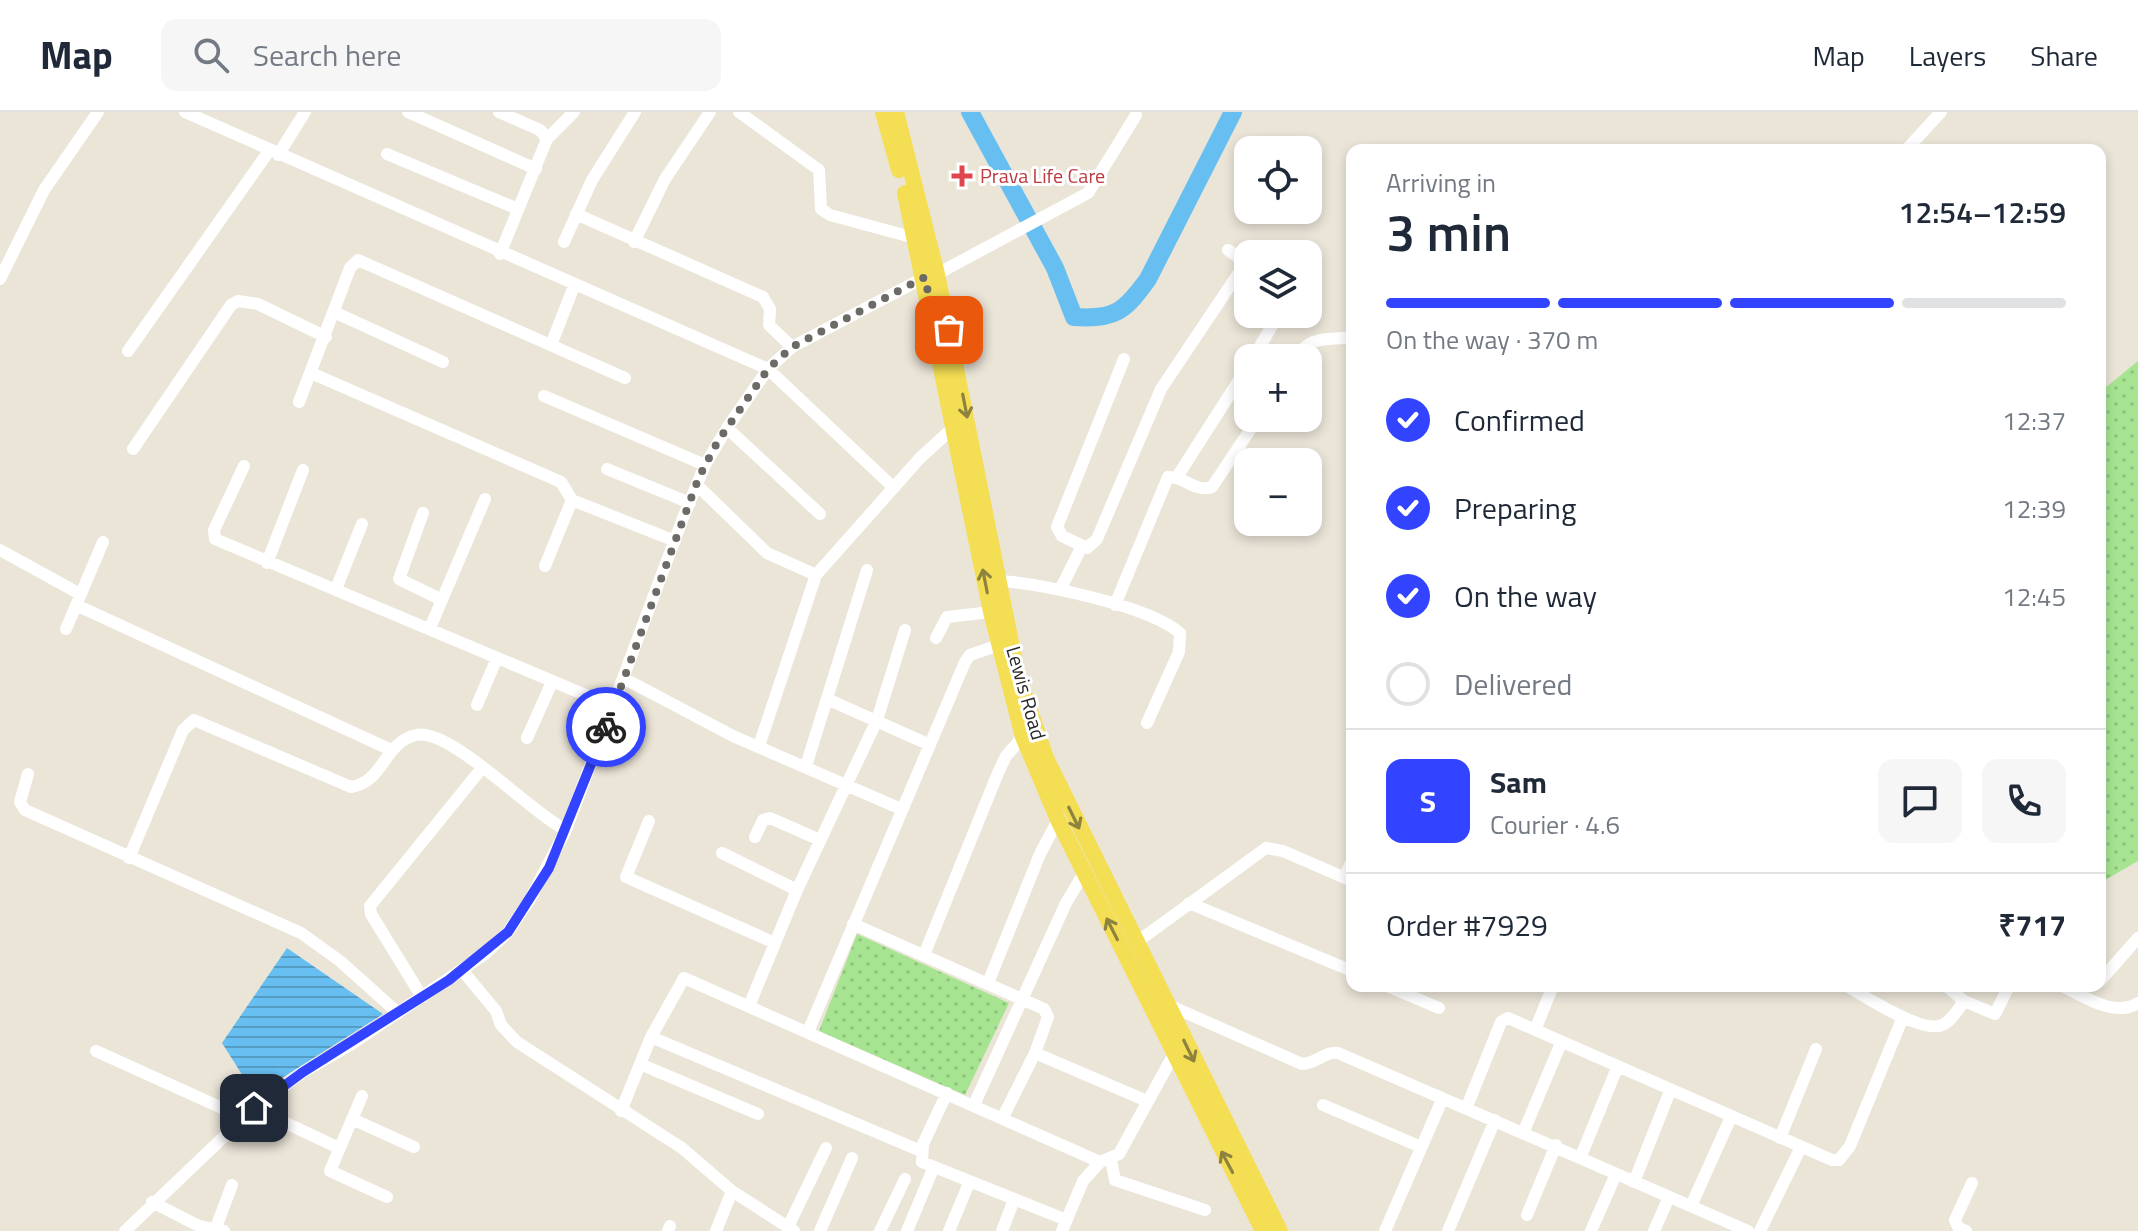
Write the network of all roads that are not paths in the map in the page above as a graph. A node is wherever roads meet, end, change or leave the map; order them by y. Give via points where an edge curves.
1 (98, 112) edge
2 (185, 112) edge
3 (305, 112) edge
4 (408, 112) edge
5 (499, 112) edge
6 (574, 112) edge
7 (635, 112) edge
8 (710, 112) edge
9 (739, 112) edge
10 (883, 112) edge
11 (896, 112) edge
12 (1941, 112) edge
13 (1136, 115) dead end
14 (205, 116) edge
15 (547, 139) junction
16 (1912, 144) edge
17 (273, 153) junction
18 (387, 154) dead end
19 (536, 169) junction
20 (518, 209) junction
21 (576, 214) junction
22 (915, 238) junction
23 (564, 242) dead end
24 (634, 242) junction
25 (1228, 250) dead end
26 (500, 254) junction
27 (1234, 254) edge
28 (931, 275) junction
29 (0, 279) edge
30 (1234, 282) edge
31 (574, 286) junction
32 (334, 312) junction
33 (326, 337) junction
34 (1346, 337) edge
35 (1306, 344) edge
36 (551, 345) junction
37 (792, 347) junction
38 (128, 351) dead end
39 (948, 359) junction
40 (1124, 359) dead end
41 (443, 362) dead end
42 (768, 369) junction
43 (311, 373) junction
44 (625, 378) dead end
45 (1234, 388) edge
46 (544, 396) dead end
47 (299, 402) dead end
48 (955, 426) junction
49 (727, 428) junction
50 (1249, 432) edge
51 (133, 449) dead end
52 (705, 465) junction
53 (244, 466) dead end
54 (607, 469) dead end
55 (303, 470) dead end
56 (1177, 477) junction
57 (697, 485) junction
58 (894, 488) junction
59 (485, 499) dead end
60 (572, 500) junction
61 (690, 503) junction
62 (423, 513) dead end
63 (820, 514) dead end
64 (362, 524) dead end
65 (675, 541) junction
66 (103, 542) dead end
67 (1082, 546) junction
68 (0, 550) edge
69 (267, 563) junction
70 (545, 566) dead end
71 (867, 570) dead end
72 (816, 575) junction
73 (1001, 581) junction
74 (1061, 588) junction
75 (336, 589) junction
76 (78, 600) junction
77 (442, 600) junction
78 (1115, 605) junction
79 (991, 612) junction
80 (430, 628) junction
81 (66, 629) dead end
82 (905, 630) dead end
83 (936, 638) dead end
84 (999, 645) junction
85 (497, 658) junction
86 (625, 679) junction
87 (552, 682) junction
88 (827, 699) junction
89 (477, 705) dead end
90 (614, 707) junction
91 (877, 720) junction
92 (1147, 723) dead end
93 (1023, 737) junction
94 (527, 738) dead end
95 (930, 745) junction
96 (759, 746) junction
97 (389, 749) junction
98 (806, 766) junction
99 (482, 768) junction
100 (28, 774) dead end
101 (846, 784) junction
102 (901, 809) junction
103 (1058, 820) junction
104 (649, 821) dead end
105 (566, 830) junction
106 (755, 837) dead end
107 (820, 840) junction
108 (722, 853) dead end
109 (129, 858) junction
110 (1084, 873) junction
111 (1346, 878) edge
112 (797, 890) junction
113 (1189, 903) junction
114 (853, 924) junction
115 (2138, 938) edge
116 (1137, 942) junction
117 (775, 943) junction
118 (924, 955) junction
119 (1346, 968) edge
120 (462, 970) junction
121 (2106, 974) edge
122 (988, 983) junction
123 (1401, 992) edge
124 (1551, 992) edge
125 (1858, 992) edge
126 (1953, 992) edge
127 (2006, 992) edge
128 (2075, 992) edge
129 (2091, 992) edge
130 (422, 997) junction
131 (2086, 997) junction
132 (1025, 999) junction
133 (1964, 1001) junction
134 (2138, 1003) edge
135 (1166, 1004) junction
136 (749, 1006) junction
137 (1439, 1008) dead end
138 (398, 1013) junction
139 (1903, 1017) junction
140 (1535, 1030) junction
141 (808, 1032) junction
142 (651, 1037) junction
143 (1561, 1043) junction
144 (1816, 1049) dead end
145 (96, 1051) dead end
146 (1035, 1053) junction
147 (1174, 1054) junction
148 (640, 1064) junction
149 (1617, 1068) junction
150 (1670, 1091) junction
151 (947, 1093) junction
152 (362, 1096) dead end
153 (1442, 1100) junction
154 (1147, 1101) junction
155 (974, 1105) junction
156 (1323, 1105) dead end
157 (254, 1108) junction
158 (1466, 1109) junction
159 (621, 1111) junction
160 (758, 1114) dead end
161 (1003, 1117) junction
162 (1731, 1117) junction
163 (244, 1118) junction
164 (352, 1119) junction
165 (1495, 1120) junction
166 (1215, 1122) junction
167 (1524, 1131) junction
168 (1780, 1138) junction
169 (1556, 1145) junction
170 (414, 1147) dead end
171 (1421, 1147) junction
172 (1801, 1147) junction
173 (339, 1148) junction
174 (826, 1148) dead end
175 (921, 1151) junction
176 (1581, 1156) junction
177 (852, 1158) dead end
178 (1106, 1161) junction
179 (933, 1169) junction
180 (1616, 1174) junction
181 (905, 1179) dead end
182 (1634, 1182) junction
183 (969, 1183) junction
184 (1972, 1183) dead end
185 (232, 1185) dead end
186 (732, 1191) junction
187 (387, 1197) dead end
188 (1669, 1197) junction
189 (1014, 1200) junction
190 (152, 1202) junction
191 (1691, 1206) junction
192 (1205, 1210) dead end
193 (1527, 1215) dead end
194 (1715, 1217) junction
195 (1063, 1225) edge
196 (791, 1229) edge
197 (215, 1230) edge
198 (125, 1231) edge
199 (224, 1231) edge
200 (716, 1231) edge
201 (820, 1231) edge
202 (880, 1231) edge
203 (907, 1231) edge
204 (949, 1231) edge
205 (1002, 1231) edge
206 (1263, 1231) edge
207 (1280, 1231) edge
208 (1385, 1231) edge
209 (1448, 1231) edge
210 (1591, 1231) edge
211 (1654, 1231) edge
212 (1709, 1231) edge
213 (1748, 1231) edge
214 (1760, 1231) edge
215 (1966, 1231) edge

1 - 29 street via 44,190
2 - 14 street
3 - 17 street
4 - 19 street
5 - 15 street via 540,130
6 - 15 street
7 - 21 street
8 - 24 street via 665,179
9 - 22 street via 819,170 821,209
10 - 22 main road, Lewis Road
11 - 28 main road, Lewis Road
12 - 16 street
13 - 28 street via 1095,185 1060,211
14 - 17 street
15 - 19 street
17 - 26 street
17 - 38 street
18 - 20 street
19 - 20 street
20 - 26 street
21 - 23 street
21 - 24 street
22 - 28 main road, Lewis Road
24 - 37 street via 763,297 770,309 769,325
25 - 27 street
26 - 31 street
28 - 37 street
28 - 39 main road, Lewis Road
30 - 67 street via 1161,389 1097,539 1091,547
31 - 36 street
31 - 42 street
32 - 33 street
32 - 36 street via 350,268 358,260 367,261
32 - 41 street
33 - 43 street
33 - 51 street via 258,304 238,301
34 - 35 street via 1317,338
36 - 44 street
37 - 42 street
39 - 48 main road, Lewis Road
39 -> 73 main road, Lewis Road
40 - 67 street via 1058,522 1058,532
42 - 49 street
42 - 58 street
43 - 47 street
43 - 60 street via 552,477 568,489
45 - 56 street
46 - 52 street
48 - 58 street
79 -> 48 main road, Lewis Road
49 - 52 street
49 - 63 street
50 - 56 street via 1212,487 1200,489
52 - 57 street
53 - 69 street via 213,535
54 - 61 street
55 - 69 street
56 - 78 street via 1165,481
57 - 61 street
57 - 72 street via 767,553
58 - 72 street
59 - 77 street
60 - 65 street
60 - 70 street
61 - 65 street
62 - 77 street via 399,579
64 - 75 street
65 - 86 street
66 - 76 street
67 - 74 street
68 - 76 street
69 - 75 street
71 - 88 street
72 - 96 street
73 - 74 street
73 -> 116 main road, Lewis Road via 1017,672 1041,747
74 - 78 street
75 - 80 street
76 - 81 street
76 - 97 street
77 - 80 street
78 - 92 street via 1180,633 1179,652
79 - 83 street via 947,617
79 - 84 main road, Lewis Road
80 - 85 street
82 - 91 street
84 - 93 main road, Lewis Road
84 - 95 street via 970,655 965,662
85 - 87 street
85 - 89 street
86 - 90 street
86 - 96 street
87 - 90 street
87 - 94 street
88 - 91 street
88 - 98 street
90 - 105 street
91 - 95 street
91 - 101 street
93 - 103 main road, Lewis Road
93 - 118 street via 998,773
95 - 102 street
96 - 98 street
97 - 99 street via 408,737 431,735
97 - 109 street via 375,775 351,787 208,723 189,721
98 - 101 street
99 - 105 street
99 - 130 street via 370,906
100 - 109 street via 20,802 25,810
101 - 102 street
101 - 107 street
102 - 114 street
103 - 110 main road, Lewis Road
103 - 122 street
104 - 117 street via 626,877
105 - 120 street via 549,868 508,932
106 - 107 street via 763,820 770,818
107 - 112 street
108 - 112 street
109 - 138 street via 301,933
110 - 132 street
147 -> 110 main road, Lewis Road
111 - 113 street via 1266,848
112 - 117 street
113 - 116 street
113 - 119 street
114 - 118 street
114 - 141 street
115 - 121 street
116 - 135 main road, Lewis Road
117 - 136 street
118 - 122 street
120 - 130 street
120 - 159 street via 517,1042
122 - 132 street
123 - 137 street
124 - 140 street
125 - 139 street
126 - 133 street
127 - 133 street via 1995,1014
128 - 131 street
129 - 131 street
130 - 138 street
131 - 134 street via 2119,1010
132 - 146 street via 1048,1017
132 - 155 street
133 - 139 street via 1939,1027
135 - 153 street via 1302,1064 1338,1053
135 -> 166 main road, Lewis Road
136 - 141 street
136 - 142 street via 684,978
138 - 157 street
139 - 172 street via 1845,1155 1832,1160
140 - 143 street
140 - 158 street via 1503,1018
141 - 151 street
142 - 148 street
142 - 175 street
143 - 149 street
143 - 167 street
144 - 168 street
145 - 163 street
146 - 154 street
146 - 161 street
147 - 154 street
147 - 166 main road, Lewis Road
148 - 159 street
148 - 160 street
149 - 150 street
149 - 176 street
150 - 162 street
150 - 182 street
151 - 155 street
151 - 175 street
152 - 164 street
153 - 158 street
153 - 171 street
154 - 178 street via 1119,1154
155 - 161 street
156 - 171 street
157 - 163 street
157 - 173 street
158 - 165 street
159 - 186 street via 682,1148
161 - 178 street
162 - 168 street
162 - 191 street
163 - 190 street
164 - 170 street
164 - 173 street
165 - 167 street
165 - 209 street
206 -> 166 main road, Lewis Road
166 - 207 main road, Lewis Road
167 - 169 street
168 - 172 street
169 - 176 street
169 - 193 street
171 - 208 street
172 - 214 street
173 - 187 street via 333,1174
174 - 196 street
175 - 179 street via 922,1162
176 - 180 street
177 - 201 street
178 - 192 street via 1121,1183
178 - 195 street via 1083,1181
179 - 183 street
179 - 203 street
180 - 182 street
180 - 210 street
181 - 202 street
182 - 188 street
183 - 189 street
183 - 204 street
184 - 215 street via 1955,1220
185 - 197 street
186 - 196 street
186 - 200 street
188 - 191 street
188 - 211 street
189 - 195 street
189 - 205 street
190 - 197 street
190 - 198 street
191 - 194 street
194 - 212 street
194 - 213 street
197 - 199 street

